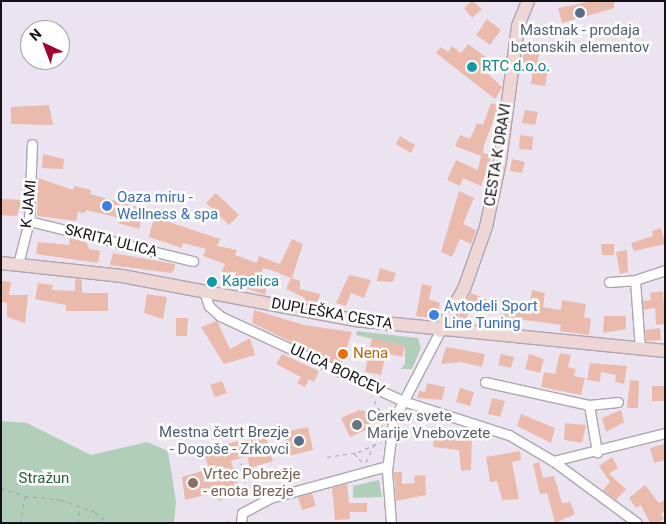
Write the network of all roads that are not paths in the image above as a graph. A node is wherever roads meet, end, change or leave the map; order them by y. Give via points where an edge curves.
1 (528, 1) edge
2 (32, 144) dead end
3 (29, 221) junction
4 (193, 261) dead end
5 (1, 263) edge
6 (18, 264) junction
7 (665, 270) edge
8 (635, 280) junction
9 (609, 282) dead end
10 (204, 291) junction
11 (440, 331) junction
12 (640, 349) junction
13 (665, 351) edge
14 (485, 382) dead end
15 (403, 401) junction
16 (618, 402) dead end
17 (589, 406) junction
18 (665, 433) edge
19 (598, 452) junction
20 (553, 461) junction
21 (387, 466) junction
22 (241, 523) edge
23 (391, 523) edge
24 (637, 523) edge

1 - 11 street, CESTA K DRAVI via 518,26 500,161 486,228 464,289
2 - 3 street, K JAMI
3 - 4 street, SKRITA ULICA
3 - 6 street, K JAMI
5 - 6 street, DUPLEŠKA CESTA
6 - 10 street, DUPLEŠKA CESTA
7 - 8 street
8 - 9 street
8 - 12 street
10 - 11 street, DUPLEŠKA CESTA via 309,313
10 - 15 street, ULICA BORCEV via 209,306 220,316
11 - 12 street, DUPLEŠKA CESTA
11 - 15 street
12 - 13 street, DUPLEŠKA CESTA
14 - 17 street
15 - 20 street, ULICA BORCEV via 509,435
15 - 21 street via 393,421
16 - 17 street
17 - 19 street
18 - 19 street
19 - 20 street
20 - 24 street, ULICA BORCEV
21 - 22 street via 270,498 242,513
21 - 23 street

